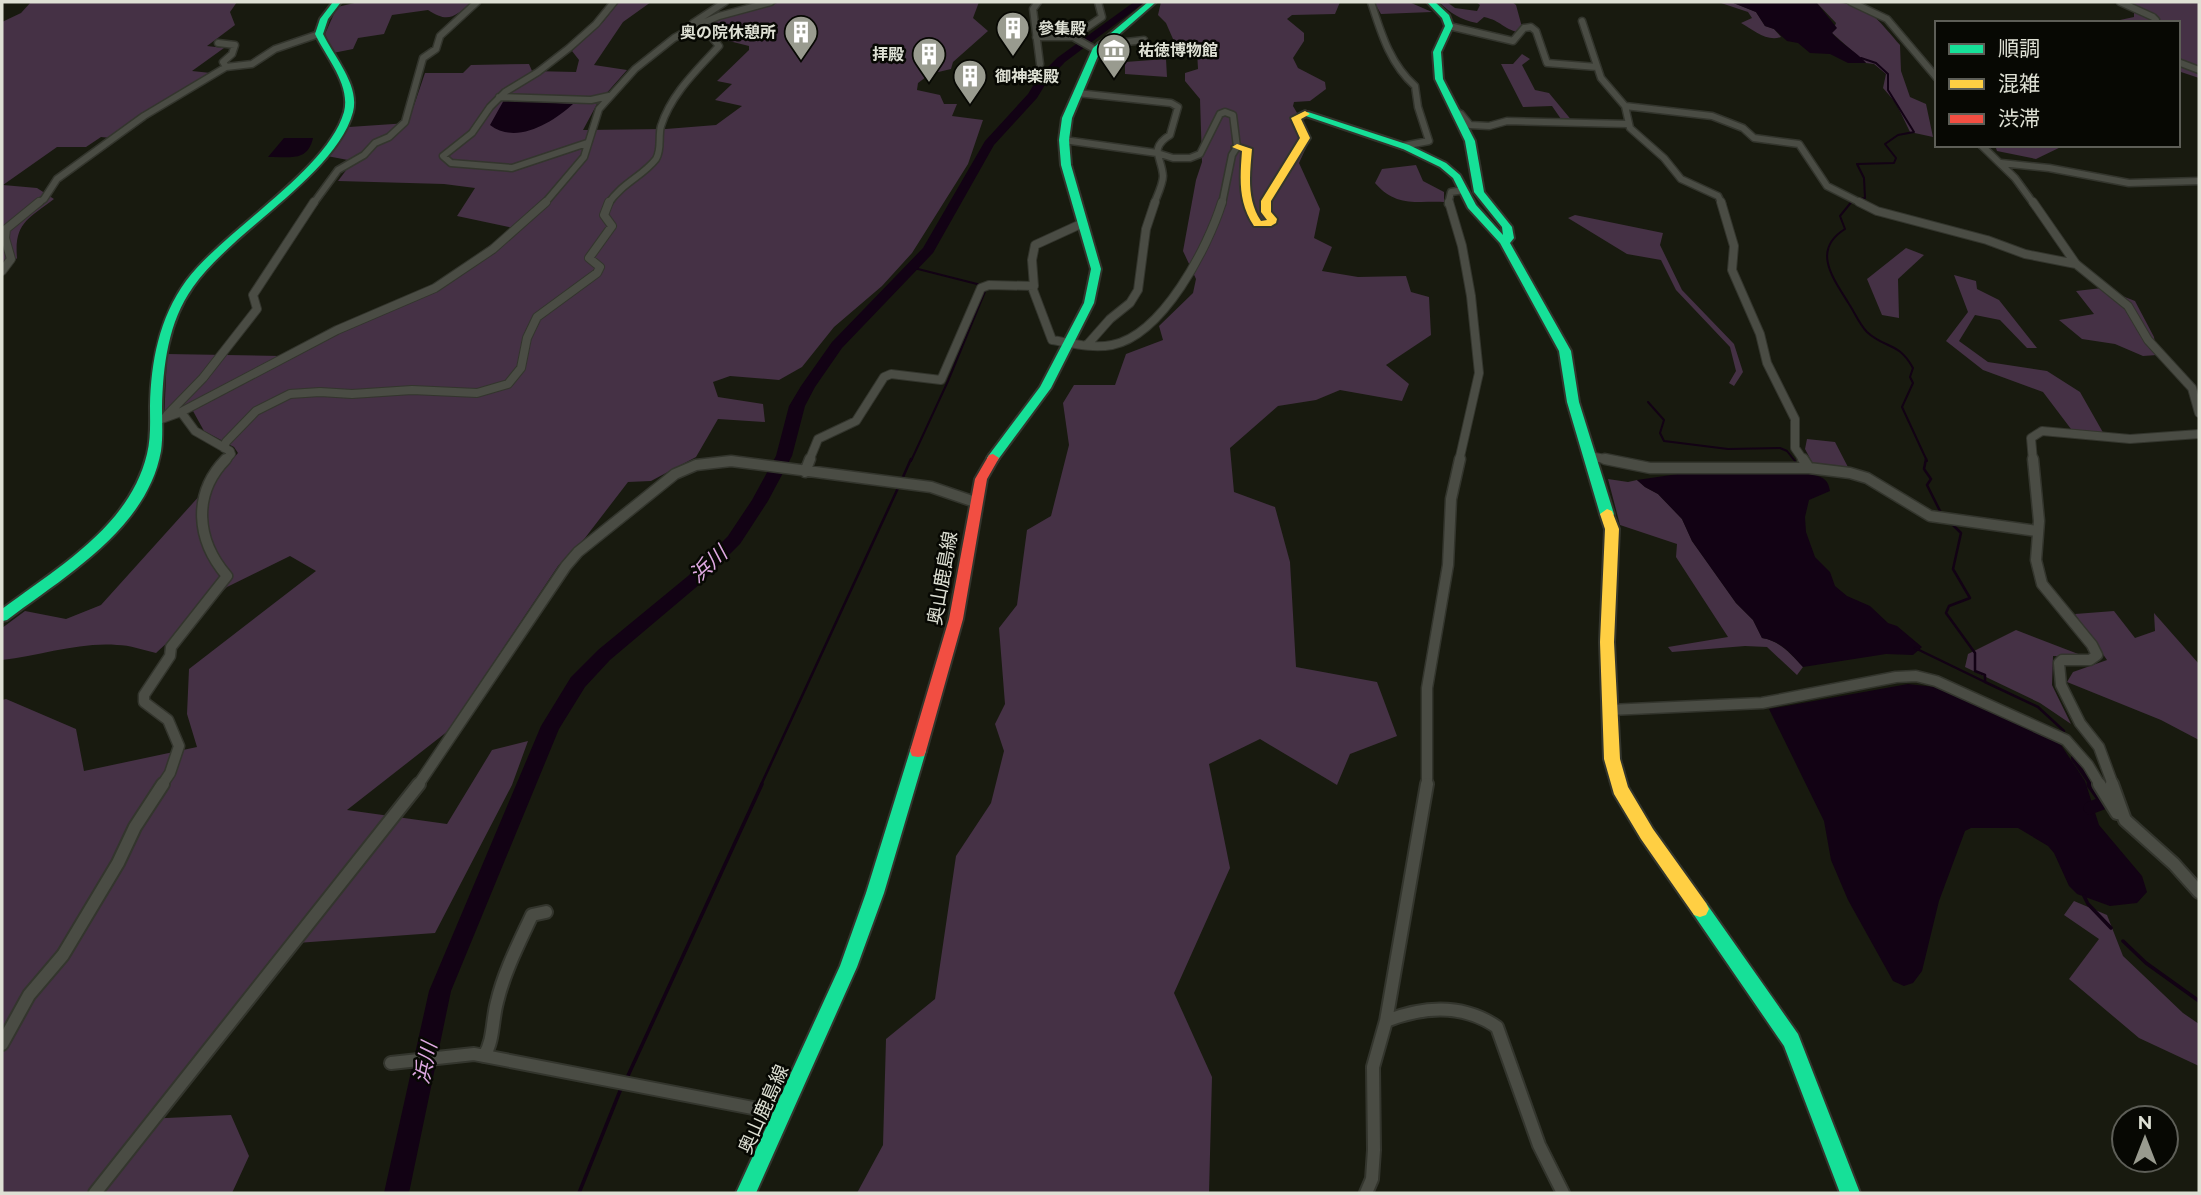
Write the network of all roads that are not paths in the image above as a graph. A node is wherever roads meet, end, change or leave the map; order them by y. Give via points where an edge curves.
1 (337, 2) edge
2 (477, 2) edge
3 (614, 2) edge
4 (724, 2) edge
5 (771, 2) edge
6 (1038, 2) edge
7 (1098, 2) edge
8 (1152, 2) edge
9 (1371, 2) edge
10 (1432, 2) edge
11 (1851, 2) edge
12 (2120, 2) edge
13 (1582, 21) dead end
14 (2155, 21) edge
15 (697, 25) junction
16 (1449, 26) junction
17 (319, 34) junction
18 (1036, 37) junction
19 (1076, 38) junction
20 (1144, 40) dead end
21 (218, 43) dead end
22 (1095, 47) junction
23 (2180, 63) edge
24 (1040, 64) dead end
25 (226, 67) junction
26 (1597, 67) junction
27 (2199, 70) edge
28 (1935, 76) edge
29 (1077, 93) junction
30 (609, 96) junction
31 (499, 97) junction
32 (1625, 106) junction
33 (1454, 111) junction
34 (1627, 124) junction
35 (1064, 140) junction
36 (587, 143) junction
37 (1403, 146) junction
38 (1237, 147) junction
39 (1983, 147) edge
40 (1157, 153) junction
41 (2001, 163) junction
42 (2199, 181) edge
43 (1464, 190) junction
44 (1083, 223) junction
45 (1504, 242) junction
46 (2076, 264) junction
47 (2, 271) edge
48 (1032, 287) junction
49 (1069, 343) junction
50 (1087, 345) junction
51 (2186, 379) junction
52 (2199, 383) edge
53 (181, 412) junction
54 (2199, 413) edge
55 (160, 420) junction
56 (2199, 436) edge
57 (224, 449) junction
58 (1590, 456) junction
59 (1809, 468) junction
60 (803, 472) junction
61 (975, 502) junction
62 (2036, 531) junction
63 (2, 617) edge
64 (1609, 710) junction
65 (2125, 820) junction
66 (2199, 892) edge
67 (546, 912) dead end
68 (1386, 1021) junction
69 (2, 1044) edge
70 (484, 1056) junction
71 (391, 1063) dead end
72 (780, 1120) junction
73 (95, 1193) edge
74 (746, 1193) edge
75 (1366, 1193) edge
76 (1563, 1193) edge
77 (1850, 1193) edge

1 - 17 street
2 - 55 street via 423,58 405,122 338,170 253,295 257,309 203,378
3 - 31 street via 569,48
4 - 15 street via 695,20
5 - 15 street
6 - 18 street via 1033,9
7 - 19 street via 1102,17
8 - 22 street, 奥山鹿島線
9 - 37 street via 1401,74 1415,86 1429,141
10 - 16 street
11 - 28 street via 1887,19
12 - 14 street
13 - 26 street
15 - 30 street via 656,49
15 - 57 street via 719,46 679,91 661,127 655,160 618,190 606,207 604,215 612,226 589,258 600,267 597,273 536,318 523,351 524,366 509,383 478,393 393,389 288,394 264,404
16 - 26 street via 1508,41 1531,27 1547,63
16 - 33 street via 1436,55
17 - 25 street via 275,49 252,64
17 - 55 street via 347,91 344,123 331,144 227,241 177,302 157,355
18 - 19 street
18 - 24 street
19 - 22 street
20 - 22 street
21 - 25 street via 236,45 223,62
22 - 29 street, 奥山鹿島線
23 - 27 street
25 - 47 street via 144,116 57,179 44,199 6,229 10,259
26 - 32 street
29 - 35 street, 奥山鹿島線
29 - 40 street via 1178,107 1170,135 1161,141
30 - 31 street via 591,100
30 - 36 street via 593,120
31 - 36 street via 472,133 443,156 446,161 512,168
32 - 34 street
32 - 46 street via 1709,114 1745,127 1754,138 1799,145 1827,186 1897,219
33 - 34 street via 1470,125 1507,121
33 - 45 street via 1472,147 1476,186 1510,233
34 - 59 street via 1681,180 1718,196 1734,246 1732,270 1760,334 1767,363 1795,419 1795,448
35 - 40 street
35 - 44 street, 奥山鹿島線 via 1066,165
36 - 53 street via 578,167 534,213 457,275 336,331
37 - 38 street via 1300,115 1296,118 1305,138 1266,201 1272,219 1263,225 1249,209 1247,149
37 - 43 street via 1450,170
38 - 40 street via 1233,116 1225,112 1200,154
38 - 50 street via 1204,252 1176,296 1121,342
39 - 41 street
40 - 50 street via 1163,177 1146,229 1138,290
41 - 42 street via 2132,184
41 - 46 street
43 - 45 street via 1475,211
43 - 68 street via 1451,192 1448,206 1462,246 1479,373 1451,499 1448,565 1427,688 1427,783
44 - 48 street via 1035,245
44 - 49 street, 奥山鹿島線 via 1096,270 1094,286
45 - 58 street via 1565,351 1573,402
46 - 51 street via 2127,306 2148,340
48 - 49 street via 1051,338
48 - 60 street via 984,286 940,380 884,377 856,421 818,439
49 - 50 street
49 - 61 street, 奥山鹿島線 via 1030,410 988,464
51 - 52 street
51 - 54 street
53 - 55 street
53 - 57 street via 201,436
55 - 63 street via 147,475 116,522
56 - 62 street via 2130,439 2035,433 2031,438 2039,521
57 - 69 street via 231,454 209,479 203,505 206,540 216,565 227,576 172,647 144,695 144,702 169,720 179,746 170,773 63,954 29,995
58 - 59 street via 1650,468
58 - 64 street via 1612,529
59 - 62 street via 1867,478 1944,519
60 - 61 street via 931,487
60 - 73 street via 718,460 696,465 675,474 572,559 405,803
61 - 72 street, 奥山鹿島線 via 956,620 875,893 848,967
62 - 65 street via 2040,535 2036,560 2042,584 2097,655 2090,660 2062,660 2061,685 2080,723 2099,747
64 - 65 street via 1762,703 1916,676 1937,681 2066,740
64 - 77 street via 1612,759 1620,789 1791,1040
65 - 66 street
67 - 70 street via 532,915 522,936
68 - 75 street via 1373,1067 1372,1179
68 - 76 street via 1410,1010 1443,1008 1485,1017 1497,1027 1539,1144
70 - 71 street
70 - 72 street via 758,1109
72 - 74 street, 奥山鹿島線

